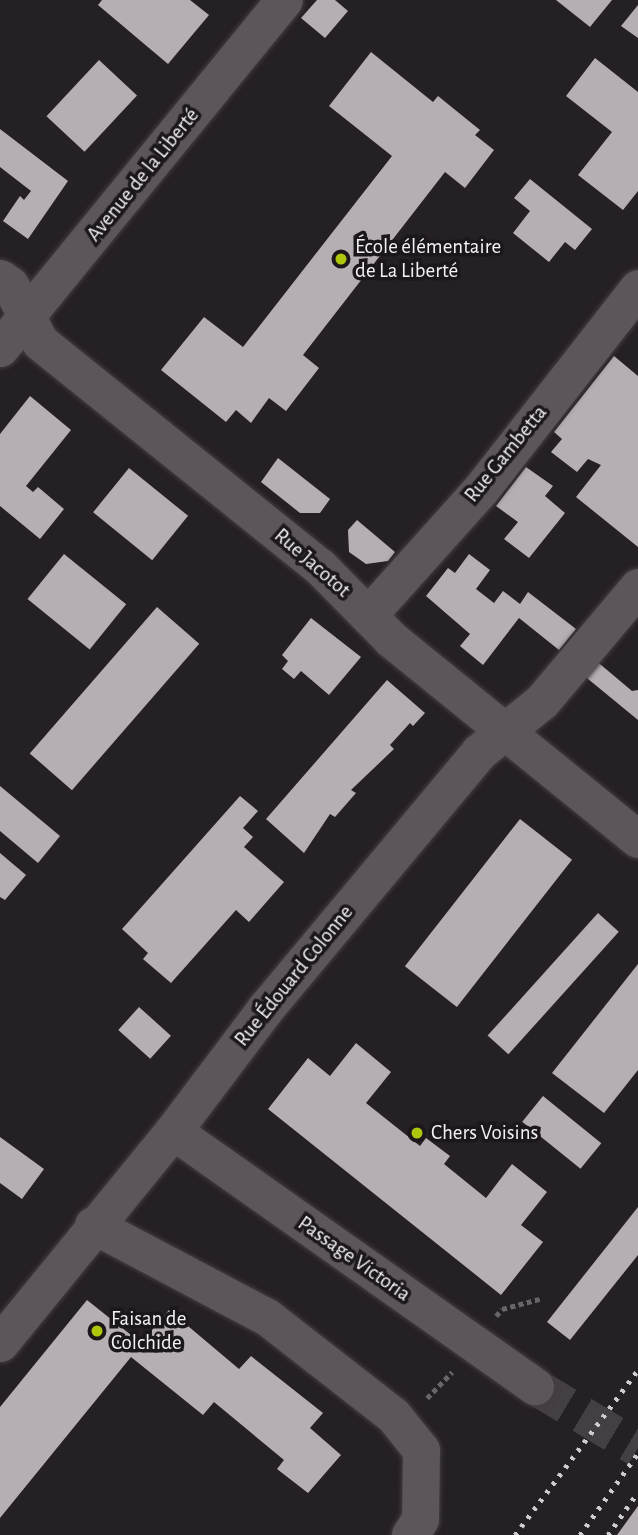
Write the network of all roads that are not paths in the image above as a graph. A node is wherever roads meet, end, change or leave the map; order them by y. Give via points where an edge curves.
1 (284, 0) edge
2 (0, 278) edge
3 (638, 288) edge
4 (27, 314) junction
5 (0, 348) edge
6 (638, 587) edge
7 (368, 615) junction
8 (503, 733) junction
9 (638, 839) edge
10 (173, 1131) junction
11 (93, 1225) junction
12 (0, 1343) edge
13 (535, 1386) tunnel mouth
14 (410, 1535) edge

1 - 4 street, Avenue de la Liberté
2 - 4 street, Rue Jacotot via 10,285
3 - 7 street, Rue Gambetta via 481,489
4 - 5 street, Avenue de la Liberté
4 - 7 street, Rue Jacotot via 40,342 320,566
6 - 8 street, Rue Édouard Colonne via 542,701
7 - 8 street, Rue Jacotot
8 - 9 street, Rue Jacotot
8 - 10 street, Rue Édouard Colonne via 479,752 288,981
10 - 11 street, Rue Édouard Colonne
10 - 13 street, Passage Victoria
11 - 12 street, Rue Édouard Colonne
11 - 14 street via 267,1317 393,1415 421,1450 421,1519

